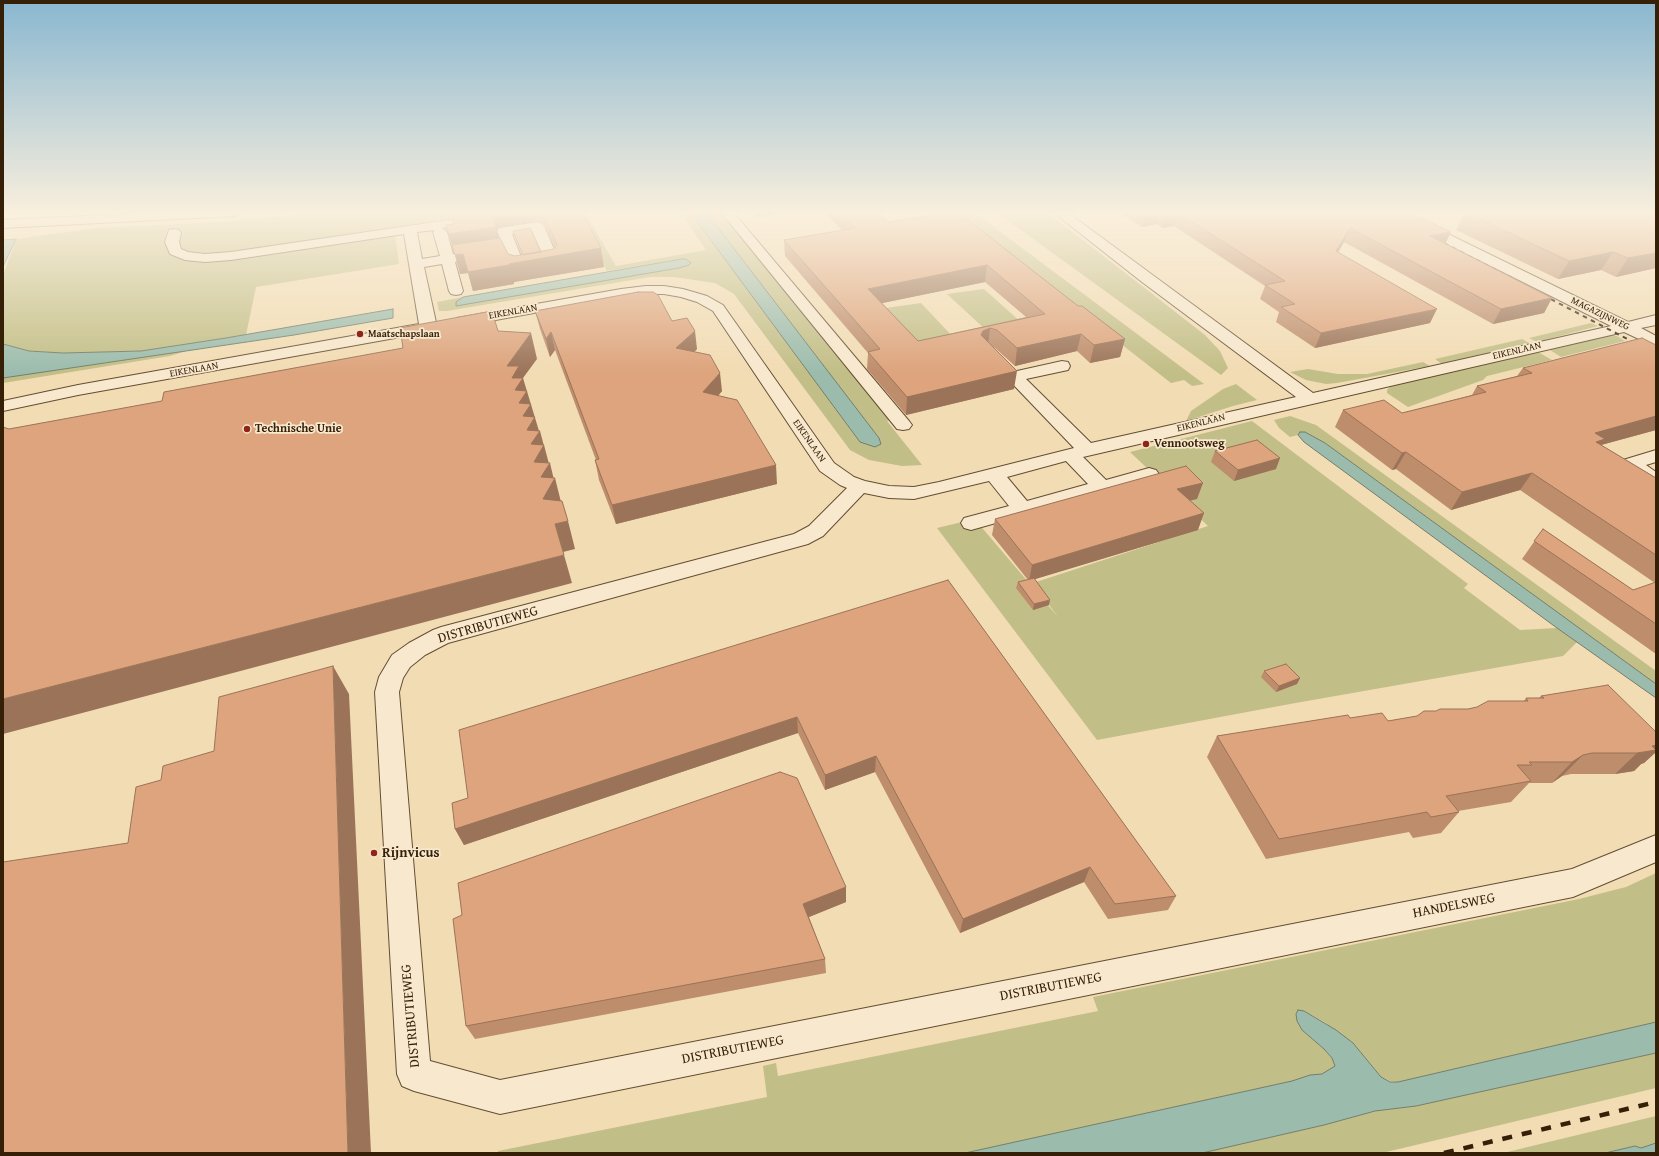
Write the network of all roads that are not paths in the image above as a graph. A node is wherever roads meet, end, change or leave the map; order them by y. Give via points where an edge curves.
1 (419, 266) edge
2 (449, 266) edge
3 (518, 266) edge
4 (533, 266) edge
5 (772, 266) edge
6 (1130, 266) edge
7 (1502, 266) edge
8 (456, 291) dead end
9 (1656, 320) edge
10 (441, 325) junction
11 (1625, 327) junction
12 (1656, 342) edge
13 (1062, 366) dead end
14 (78, 390) junction
15 (1309, 398) junction
16 (3, 400) edge
17 (3, 406) edge
18 (903, 425) dead end
19 (1078, 452) junction
20 (1656, 456) edge
21 (993, 473) junction
22 (1149, 474) dead end
23 (1656, 480) edge
24 (860, 486) junction
25 (1102, 487) junction
26 (1023, 509) junction
27 (971, 523) dead end
28 (1656, 848) edge
29 (1247, 947) joint

1 - 10 street
2 - 8 street
3 - 4 street via 519,268
5 - 18 street
6 - 15 street
7 - 11 street, MAGAZIJNWEG
9 - 11 street, EIKENLAAN
10 - 14 street, EIKENLAAN
10 - 24 street, EIKENLAAN via 646,290 683,293 702,299 718,308 827,467 847,481
11 - 12 street, MAGAZIJNWEG
11 - 15 street, EIKENLAAN
13 - 19 street via 1009,372
14 - 16 street, EIKENLAAN via 37,393
14 - 17 street, EIKENLAAN
15 - 19 street, EIKENLAAN
19 - 21 street, EIKENLAAN
19 - 25 street
20 - 23 street via 1630,464
21 - 24 street, EIKENLAAN via 914,493 889,492
21 - 26 street
22 - 25 street
24 - 29 street, DISTRIBUTIEWEG via 816,531 801,539 441,636 401,661 391,677 387,692 414,1074 500,1097
25 - 26 street
26 - 27 street
28 - 29 street, HANDELSWEG via 1573,883

